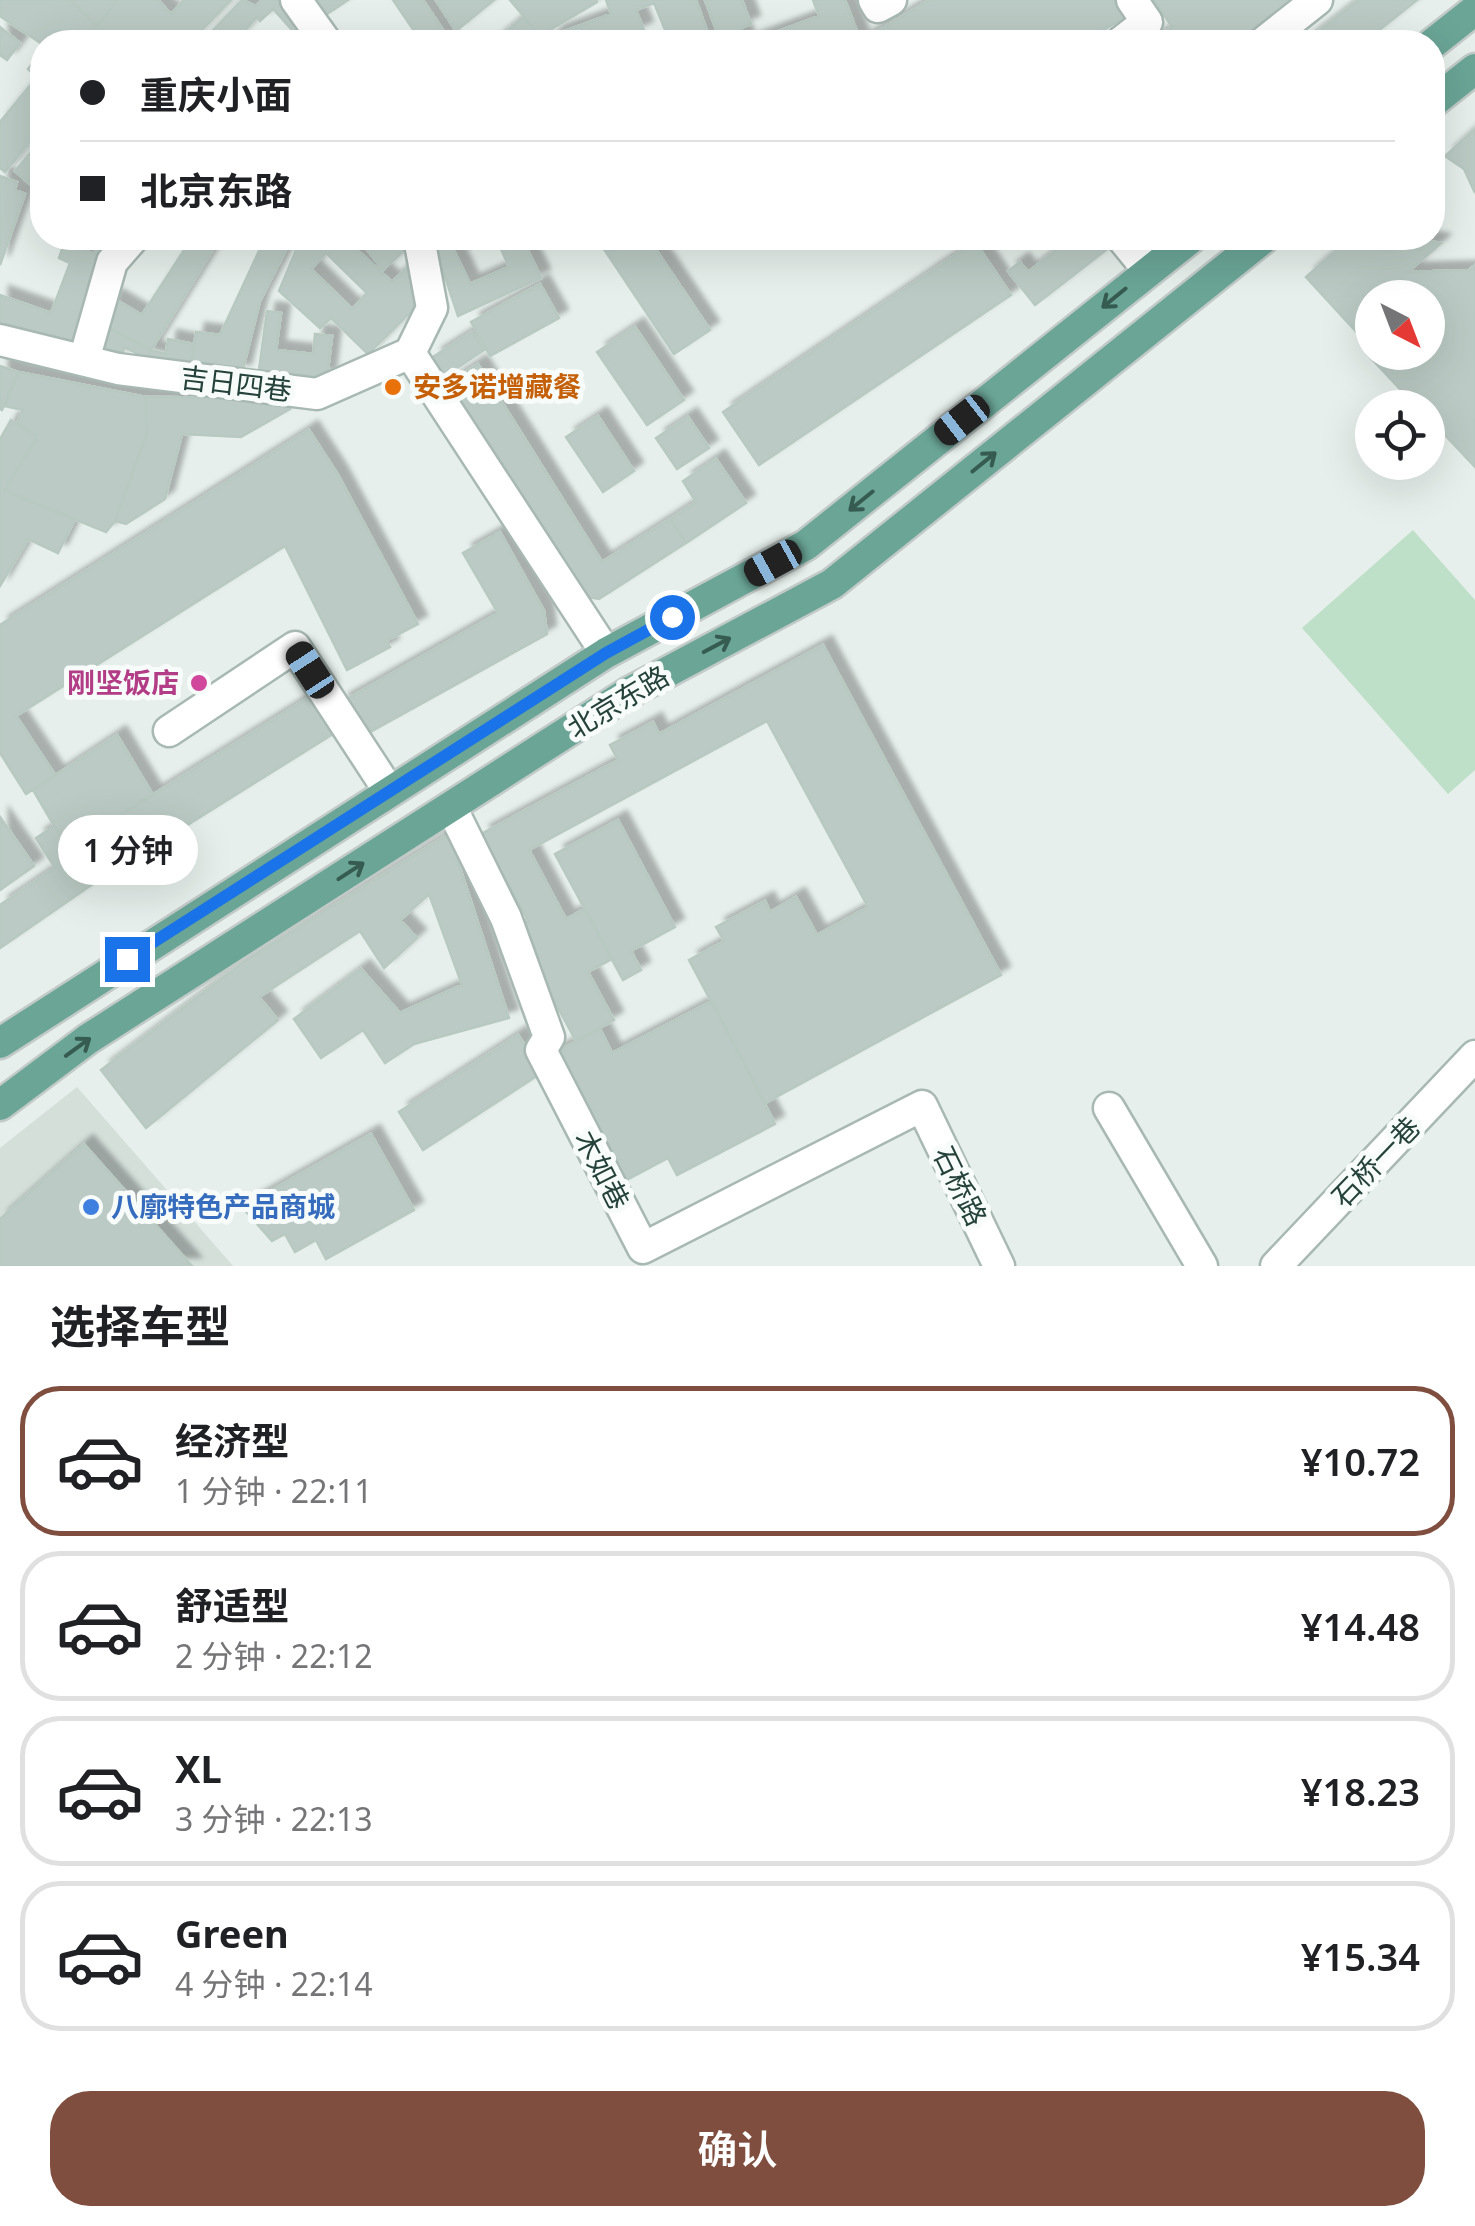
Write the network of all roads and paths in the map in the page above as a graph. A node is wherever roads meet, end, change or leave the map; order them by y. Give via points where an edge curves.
1 (296, 0) edge
2 (874, 0) edge
3 (891, 0) edge
4 (1132, 0) edge
5 (1317, 0) edge
6 (1475, 10) edge
7 (317, 30) edge
8 (1136, 30) edge
9 (1279, 30) edge
10 (1445, 34) edge
11 (1475, 69) edge
12 (1445, 93) edge
13 (122, 250) edge
14 (422, 250) edge
15 (1132, 250) edge
16 (1175, 250) edge
17 (1249, 250) edge
18 (1149, 271) junction
19 (0, 340) edge
20 (410, 354) junction
21 (84, 360) junction
22 (606, 653) junction
23 (169, 731) dead end
24 (390, 792) junction
25 (451, 806) junction
26 (0, 1043) edge
27 (1475, 1056) edge
28 (0, 1105) edge
29 (922, 1106) joint
30 (1110, 1108) dead end
31 (999, 1266) edge
32 (1202, 1266) edge
33 (1276, 1266) edge

1 - 7 street
2 - 3 street via 878,7
4 - 8 street via 1146,22
5 - 9 street
6 - 10 main road
11 - 12 main road
13 - 21 street via 112,262
14 - 20 street via 432,308
15 - 18 street
16 - 18 main road, 北京东路
25 -> 17 main road, 北京东路 via 628,692 832,584
18 -> 22 main road, 北京东路 via 806,545
19 - 21 street, 吉日四巷
20 - 21 street, 吉日四巷 via 318,394
20 - 22 street
22 - 24 main road, 北京东路
23 - 24 street via 295,647
24 - 26 main road, 北京东路
28 -> 25 main road, 北京东路 via 88,1040
25 - 29 street, 木如巷 via 506,918 549,1037 541,1050 642,1248
27 - 33 street, 石桥一巷
29 - 31 street, 石桥路
30 - 32 street

